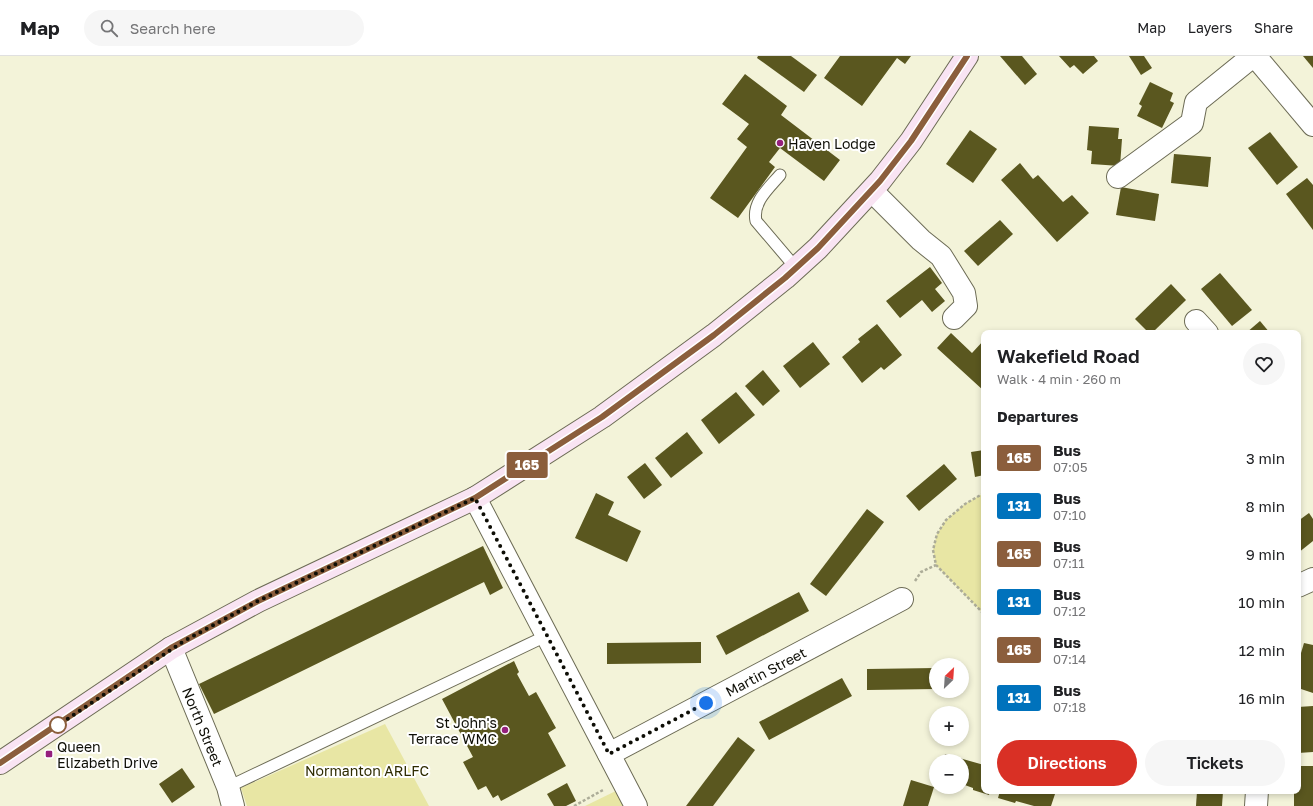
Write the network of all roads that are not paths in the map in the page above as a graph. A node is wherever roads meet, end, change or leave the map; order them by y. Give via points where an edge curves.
1 (967, 56) edge
2 (1254, 56) edge
3 (1313, 125) edge
4 (780, 175) dead end
5 (1118, 177) dead end
6 (872, 191) junction
7 (796, 268) junction
8 (954, 318) dead end
9 (475, 498) junction
10 (1313, 579) edge
11 (1301, 585) edge
12 (902, 599) dead end
13 (546, 636) junction
14 (171, 648) junction
15 (609, 754) junction
16 (0, 763) edge
17 (1257, 794) edge
18 (231, 796) edge
19 (636, 806) edge
20 (1256, 806) edge

1 - 6 street via 911,141
2 - 3 street
2 - 5 street via 1196,102 1192,123
4 - 7 lane via 754,212 756,221
6 - 7 street via 824,243
6 - 8 street via 921,240 941,256 964,293 966,302 966,306
7 - 9 street via 714,335 602,417
9 - 13 street
9 - 14 street via 258,601
10 - 11 street
12 - 15 street, Martin Street
13 - 15 street
13 - 18 lane
14 - 16 street
14 - 18 street, North Street
15 - 19 street
17 - 20 street

